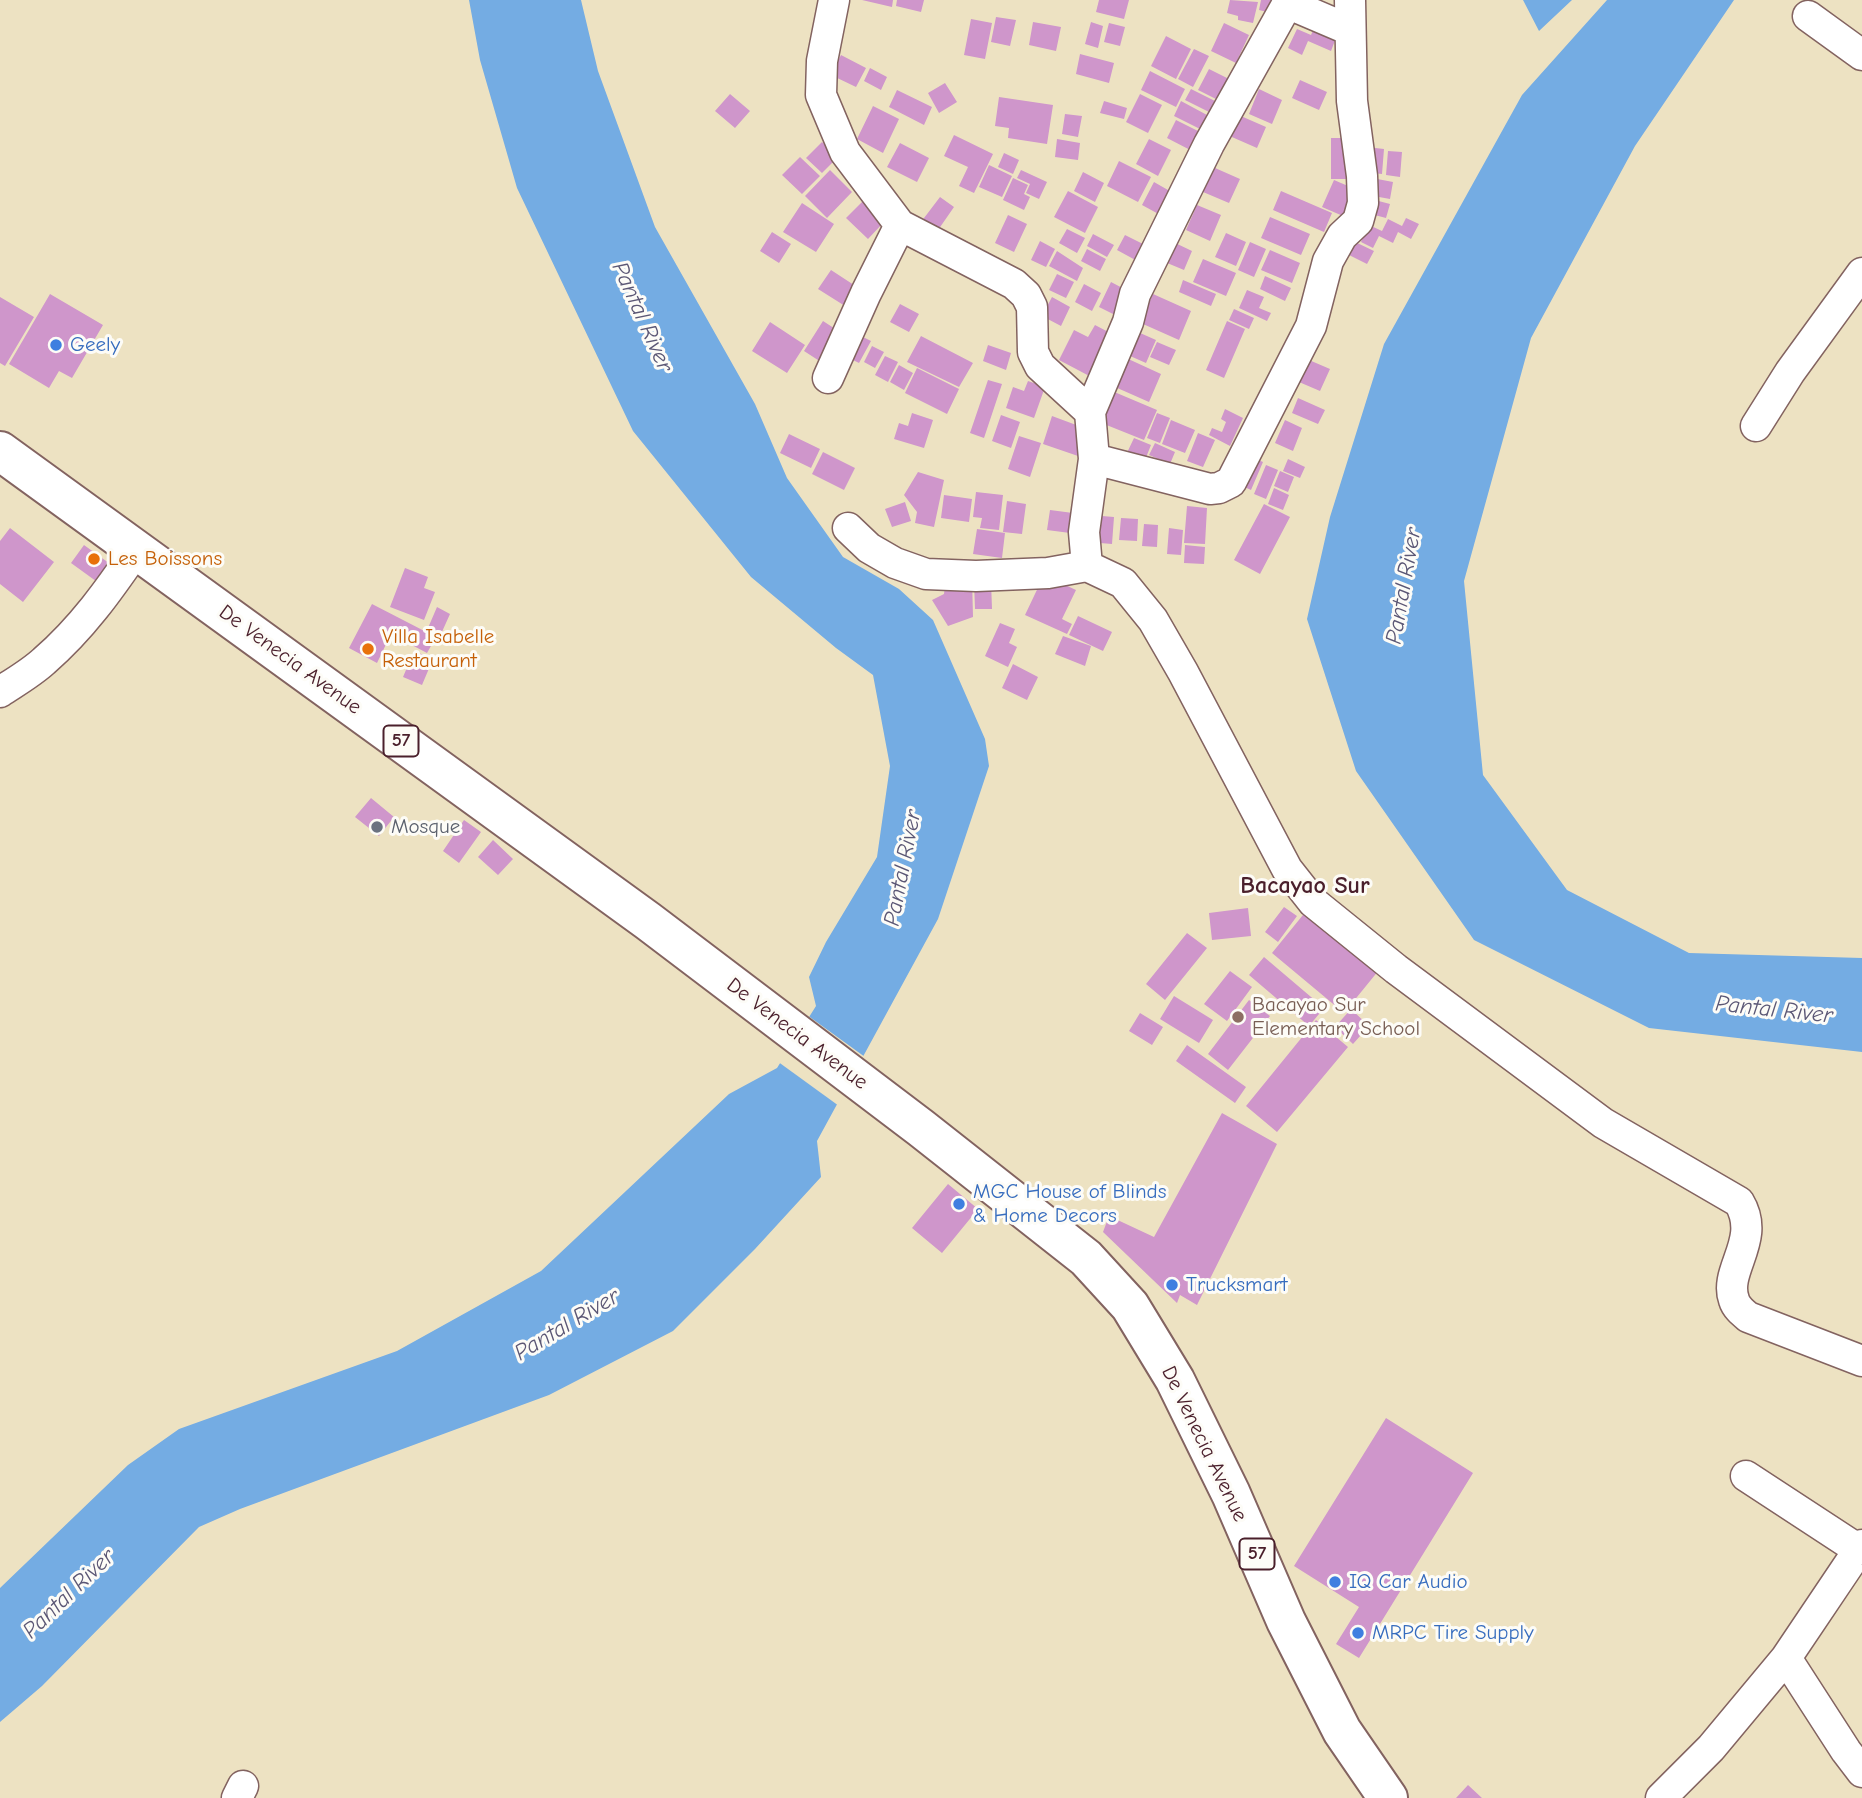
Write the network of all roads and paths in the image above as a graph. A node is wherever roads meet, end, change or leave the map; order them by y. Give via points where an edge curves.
1 (834, 0) edge
2 (1350, 0) edge
3 (1808, 16) dead end
4 (1350, 30) junction
5 (1862, 55) edge
6 (900, 225) junction
7 (1862, 273) edge
8 (828, 379) dead end
9 (1090, 412) junction
10 (1756, 426) dead end
11 (0, 451) edge
12 (1094, 459) junction
13 (848, 528) dead end
14 (137, 549) junction
15 (1087, 566) junction
16 (0, 692) edge
17 (1862, 1361) edge
18 (1746, 1476) dead end
19 (1860, 1547) edge
20 (1786, 1658) junction
21 (1862, 1772) edge
22 (1388, 1798) edge
23 (1661, 1798) edge

1 - 6 street via 822,61 821,95 845,152
2 - 4 street
3 - 5 street
4 - 9 street via 1289,5 1285,8 1209,144 1135,294
4 - 12 street via 1363,203 1358,221 1342,236 1328,261 1311,326 1231,482 1210,489
6 - 8 street
6 - 9 street via 1014,284 1026,295 1032,307 1033,352 1040,366
7 - 10 street
9 - 12 street
11 - 14 highway, De Venecia Avenue / 57
12 - 15 street via 1084,532
13 - 15 street via 869,548 926,574 1048,573
14 - 16 street via 70,638
14 - 22 highway, De Venecia Avenue / 57 via 648,921 1086,1258 1130,1306 1175,1380 1342,1731
15 - 17 street via 1123,583 1153,620 1287,869 1313,902 1603,1123 1738,1202 1748,1225 1732,1287 1735,1304 1748,1317
18 - 19 street
19 - 20 street
20 - 21 street
20 - 23 street via 1711,1748

